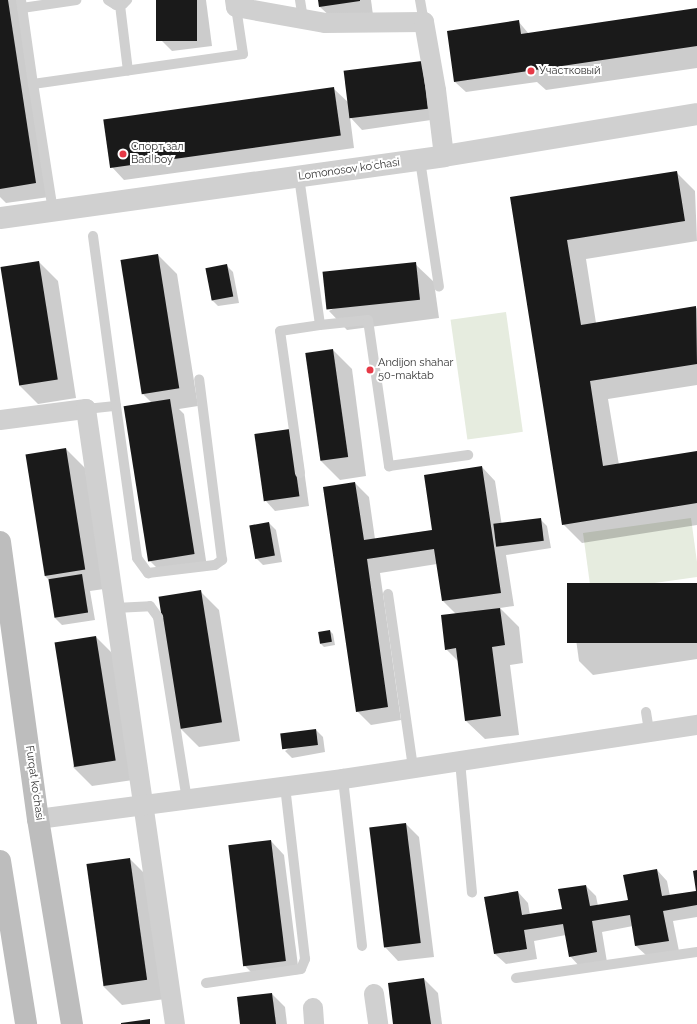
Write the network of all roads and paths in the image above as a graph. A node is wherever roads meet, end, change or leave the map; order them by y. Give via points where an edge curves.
1 (76, 0) edge
2 (108, 0) edge
3 (420, 0) edge
4 (124, 3) edge
5 (21, 4) edge
6 (236, 4) edge
7 (302, 10) edge
8 (424, 22) junction
9 (128, 71) junction
10 (33, 84) junction
11 (697, 114) edge
12 (444, 156) junction
13 (420, 160) junction
14 (299, 177) junction
15 (53, 211) junction
16 (0, 218) edge
17 (92, 236) dead end
18 (439, 287) dead end
19 (320, 325) junction
20 (199, 379) dead end
21 (116, 406) junction
22 (86, 409) junction
23 (0, 420) edge
24 (468, 455) dead end
25 (300, 472) dead end
26 (0, 542) edge
27 (388, 594) dead end
28 (115, 608) junction
29 (646, 712) dead end
30 (697, 725) edge
31 (649, 732) junction
32 (460, 761) junction
33 (413, 768) junction
34 (343, 779) junction
35 (286, 786) junction
36 (187, 800) junction
37 (143, 806) junction
38 (38, 819) junction
39 (0, 861) edge
40 (472, 892) dead end
41 (362, 946) dead end
42 (697, 952) edge
43 (516, 978) dead end
44 (206, 983) dead end
45 (374, 994) dead end
46 (26, 1024) edge
47 (72, 1024) edge
48 (175, 1024) edge
49 (378, 1024) edge

1 - 5 lane
2 - 4 lane via 112,4
3 - 8 lane
4 - 9 lane
5 - 10 lane
6 - 7 street
6 - 9 lane via 243,54
7 - 8 street via 324,23
8 - 12 street
9 - 10 lane
10 - 15 lane
11 - 12 street, Lomonosov koʻchasi
12 - 13 street, Lomonosov koʻchasi
13 - 14 street, Lomonosov koʻchasi
13 - 18 lane
14 - 15 street, Lomonosov koʻchasi
14 - 19 lane
15 - 16 street, Lomonosov koʻchasi
17 - 21 lane
19 - 24 lane via 368,320 389,466
19 - 25 lane via 280,331
20 - 21 lane via 222,560 215,565 148,572 137,558
21 - 22 lane
22 - 23 street
22 - 28 street
26 - 38 main road, Furqat ko'chasi
27 - 33 lane
28 - 36 lane via 150,606 158,617
28 - 37 street
29 - 31 lane
30 - 31 street
31 - 32 street
32 - 33 street
32 - 40 lane
33 - 34 street
34 - 35 street
34 - 41 lane
35 - 36 street
35 - 44 lane via 305,959 301,969
36 - 37 street
37 - 38 street
37 - 48 street
38 - 47 main road, Furqat ko'chasi
39 - 46 main road
42 - 43 lane
45 - 49 street

